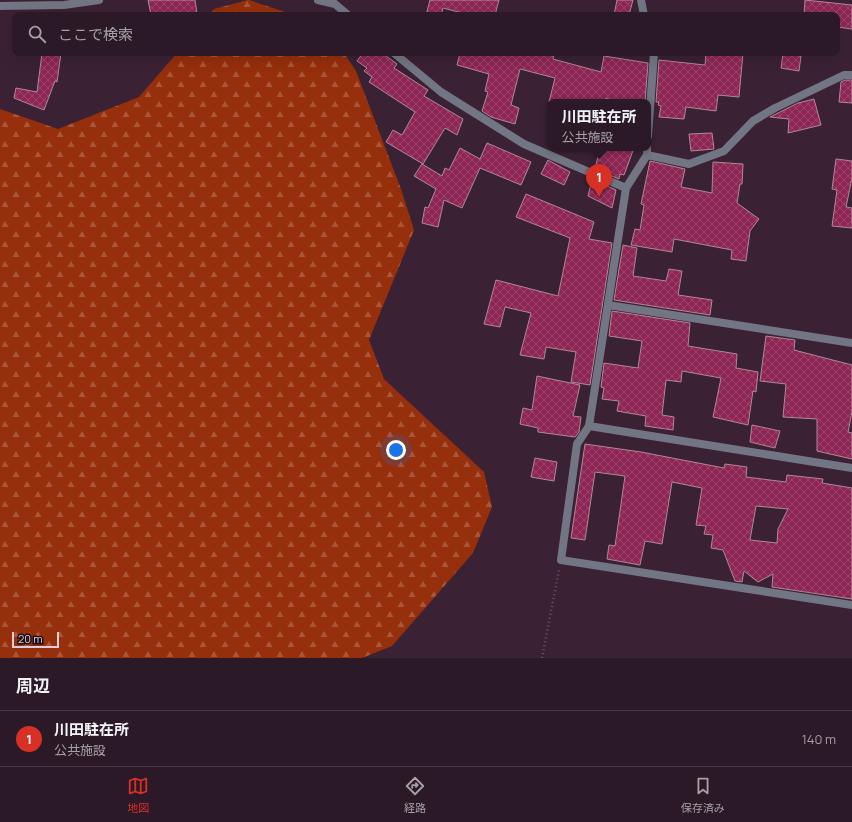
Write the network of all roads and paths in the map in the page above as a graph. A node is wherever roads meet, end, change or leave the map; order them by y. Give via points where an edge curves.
1 (99, 0) edge
2 (318, 0) edge
3 (641, 0) edge
4 (0, 6) edge
5 (344, 12) edge
6 (643, 12) edge
7 (398, 56) edge
8 (654, 56) edge
9 (852, 74) edge
10 (651, 99) edge
11 (647, 152) edge
12 (626, 188) junction
13 (608, 305) junction
14 (852, 343) edge
15 (589, 426) junction
16 (852, 468) edge
17 (561, 560) junction
18 (852, 605) edge
19 (542, 658) edge

1 - 4 street via 64,5
2 - 5 street via 335,4
3 - 6 street
7 - 12 street via 441,92 524,144
8 - 10 street
9 - 11 street via 844,75 753,121 724,151 689,164
11 - 12 street
12 - 13 street
13 - 14 street
13 - 15 street
15 - 16 street
15 - 17 street via 577,444
17 - 18 street
17 - 19 path

